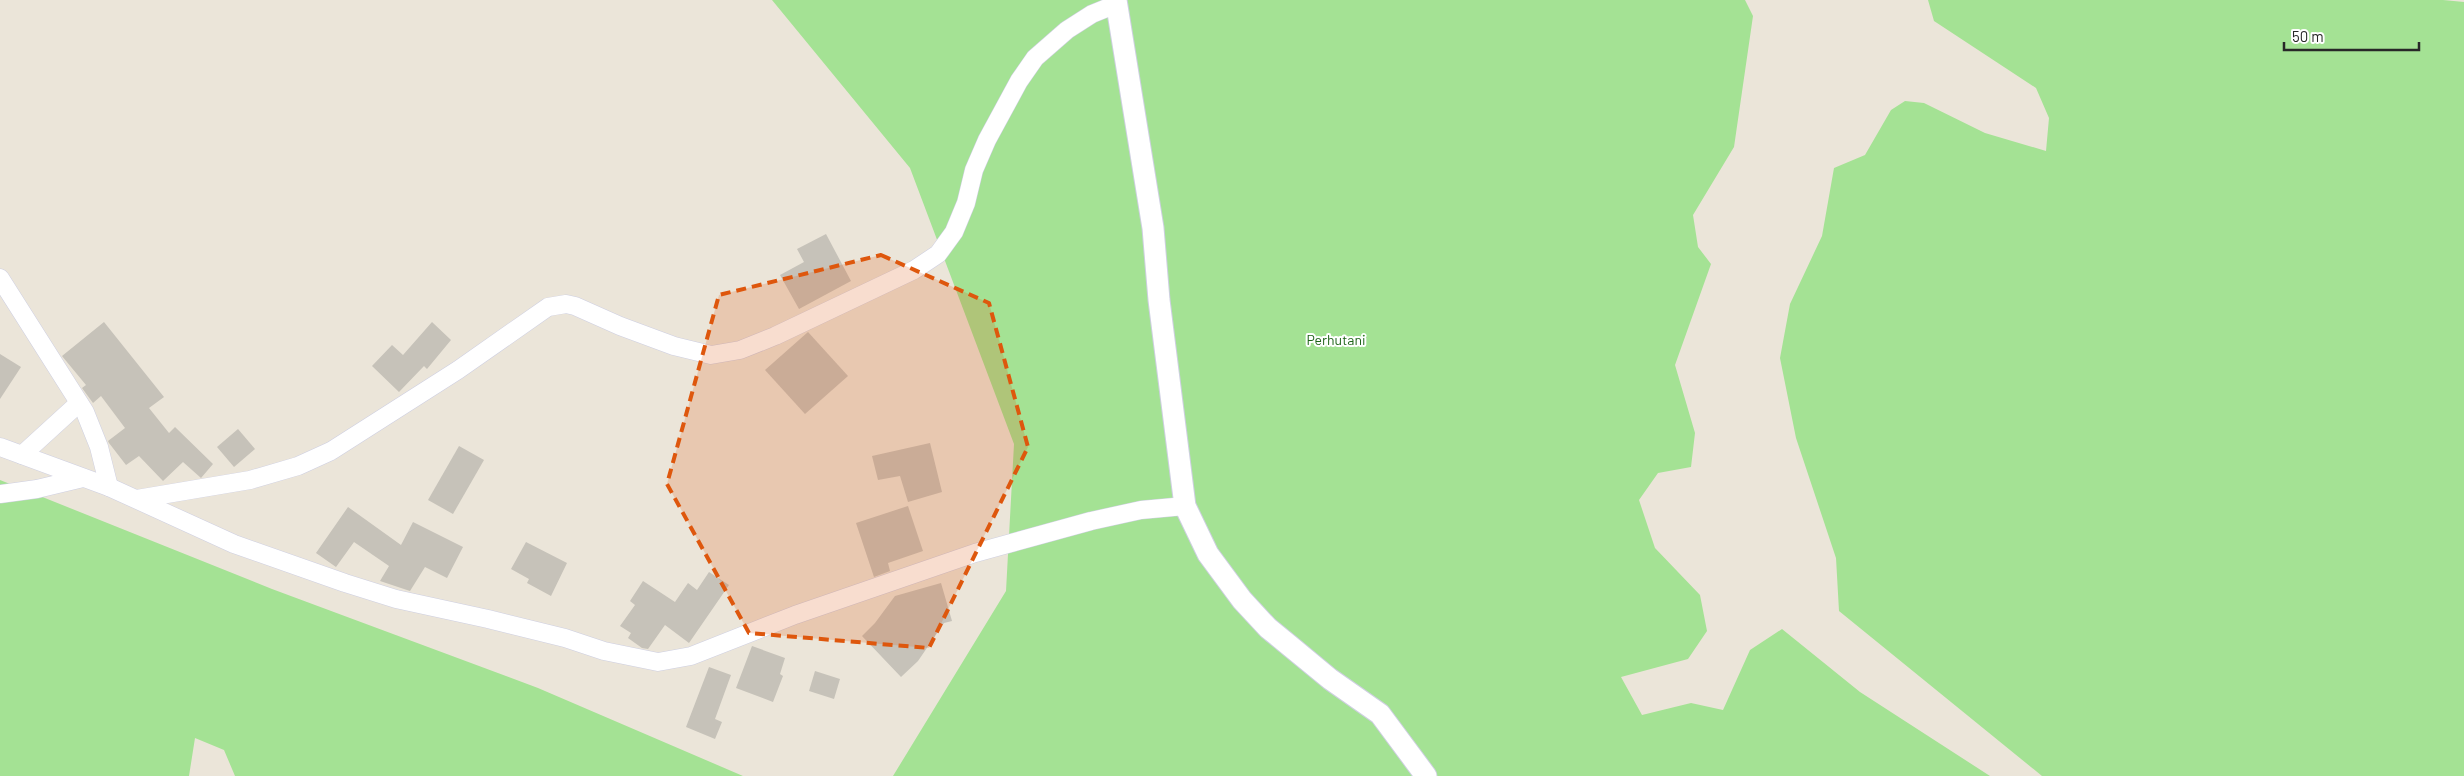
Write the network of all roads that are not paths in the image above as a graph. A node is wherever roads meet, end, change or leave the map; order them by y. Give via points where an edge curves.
1 (1116, 2) edge
2 (0, 278) edge
3 (79, 403) junction
4 (0, 447) edge
5 (22, 455) junction
6 (83, 478) junction
7 (109, 488) junction
8 (0, 494) edge
9 (137, 500) junction
10 (1185, 506) junction
11 (1426, 776) edge

1 - 9 street via 1067,30 1035,58 987,140 954,232 938,254 914,270 775,336 725,353 711,354 674,346 574,306 548,307 332,451 298,466 250,480
1 - 10 street via 1153,228 1158,300
2 - 3 street
3 - 5 street
3 - 7 street via 99,447
4 - 5 street
5 - 6 street
6 - 7 street
6 - 8 street
7 - 9 street
9 - 10 street via 234,544 396,599 658,662 691,656 795,615 974,553 1091,520 1141,510
10 - 11 street via 1208,554 1242,600 1268,628 1330,679 1380,714

